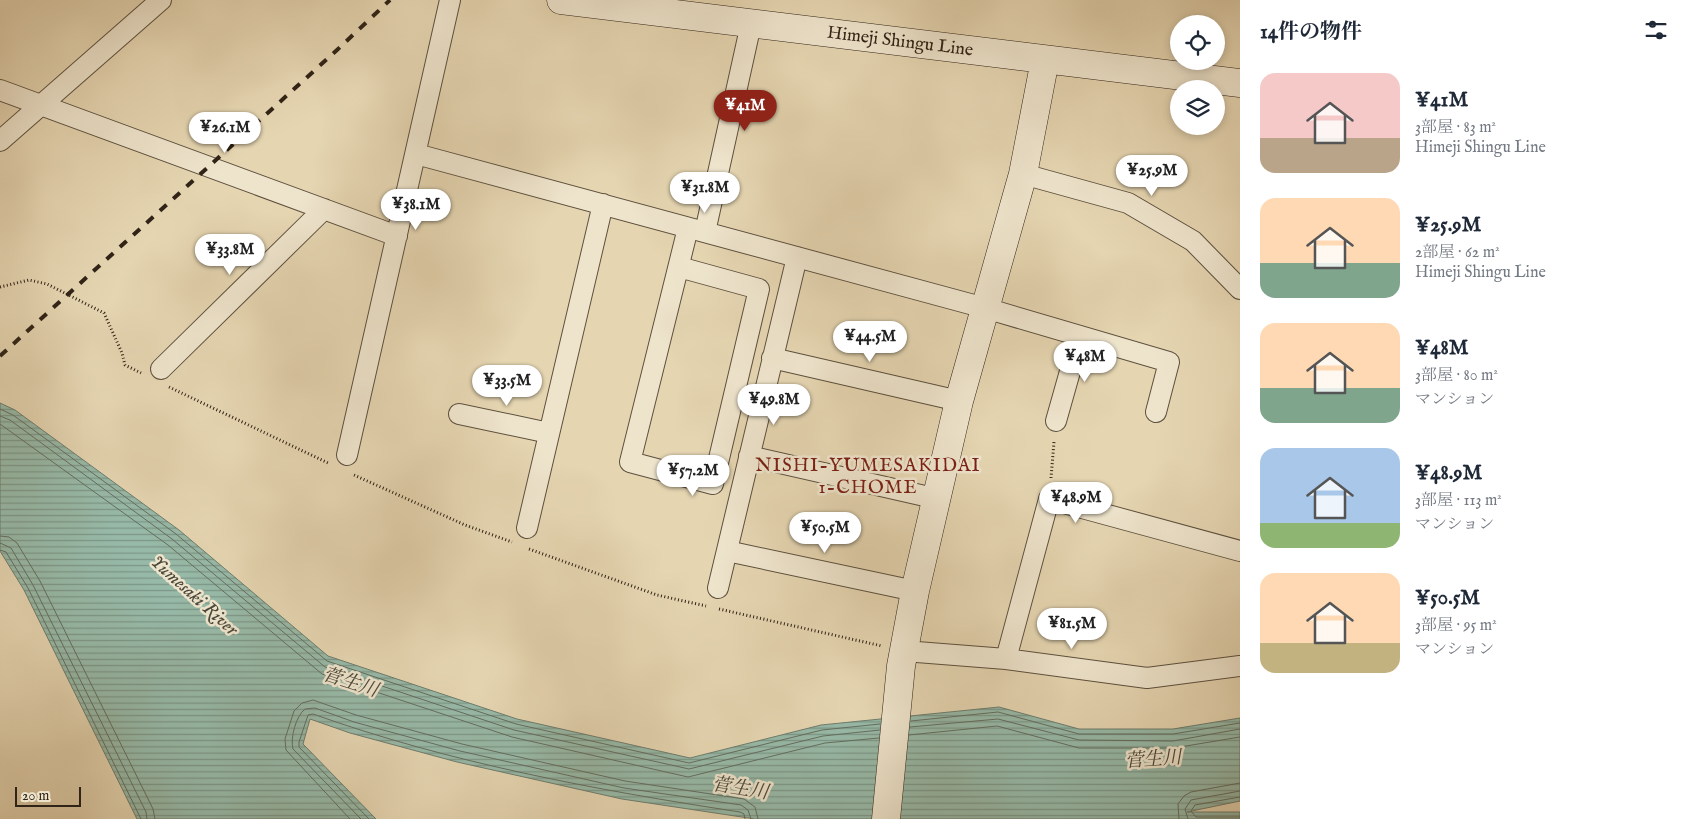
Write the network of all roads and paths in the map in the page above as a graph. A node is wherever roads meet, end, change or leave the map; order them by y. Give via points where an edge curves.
1 (161, 0) edge
2 (450, 0) edge
3 (561, 0) edge
4 (751, 24) junction
5 (1046, 60) junction
6 (1240, 83) edge
7 (0, 90) edge
8 (40, 105) junction
9 (0, 141) edge
10 (416, 154) junction
11 (1023, 174) junction
12 (603, 204) junction
13 (324, 209) junction
14 (697, 230) junction
15 (398, 236) junction
16 (796, 257) junction
17 (679, 267) dead end
18 (0, 287) edge
19 (1240, 289) edge
20 (985, 308) junction
21 (1080, 336) junction
22 (772, 358) junction
23 (154, 375) junction
24 (959, 401) junction
25 (1156, 412) dead end
26 (459, 414) dead end
27 (1056, 421) joint
28 (549, 434) junction
29 (749, 456) junction
30 (342, 464) junction
31 (1048, 498) junction
32 (938, 499) junction
33 (527, 528) dead end
34 (727, 551) junction
35 (1240, 551) edge
36 (718, 588) dead end
37 (915, 592) junction
38 (903, 658) junction
39 (1006, 659) junction
40 (1240, 666) edge
41 (886, 819) edge

1 - 8 street
2 - 10 street
3 - 4 street, Himeji Shingu Line
4 - 5 street, Himeji Shingu Line
4 - 14 street
5 - 6 street, Himeji Shingu Line
5 - 11 street
7 - 8 street
8 - 9 street
8 - 13 street
10 - 12 street
10 - 15 street
11 - 19 street via 1128,203 1193,241
11 - 20 street
12 - 14 street
12 - 28 street
13 - 15 street
13 - 23 street
14 - 16 street
14 - 17 street via 630,462 713,484 760,289
15 - 30 street
16 - 20 street
16 - 22 street
18 - 23 path via 29,280 47,284 104,313 125,365
20 - 21 street
20 - 24 street
21 - 25 street via 1170,362
21 - 27 street
22 - 24 street
22 - 29 street
23 - 30 path
24 - 32 street
26 - 28 street
27 - 31 path
28 - 33 street
29 - 32 street
29 - 34 street
30 - 38 path via 465,525 657,595
31 - 35 street
31 - 39 street
32 - 37 street
34 - 36 street
34 - 37 street
37 - 38 street
38 - 39 street
38 - 41 street
39 - 40 street via 1147,678

